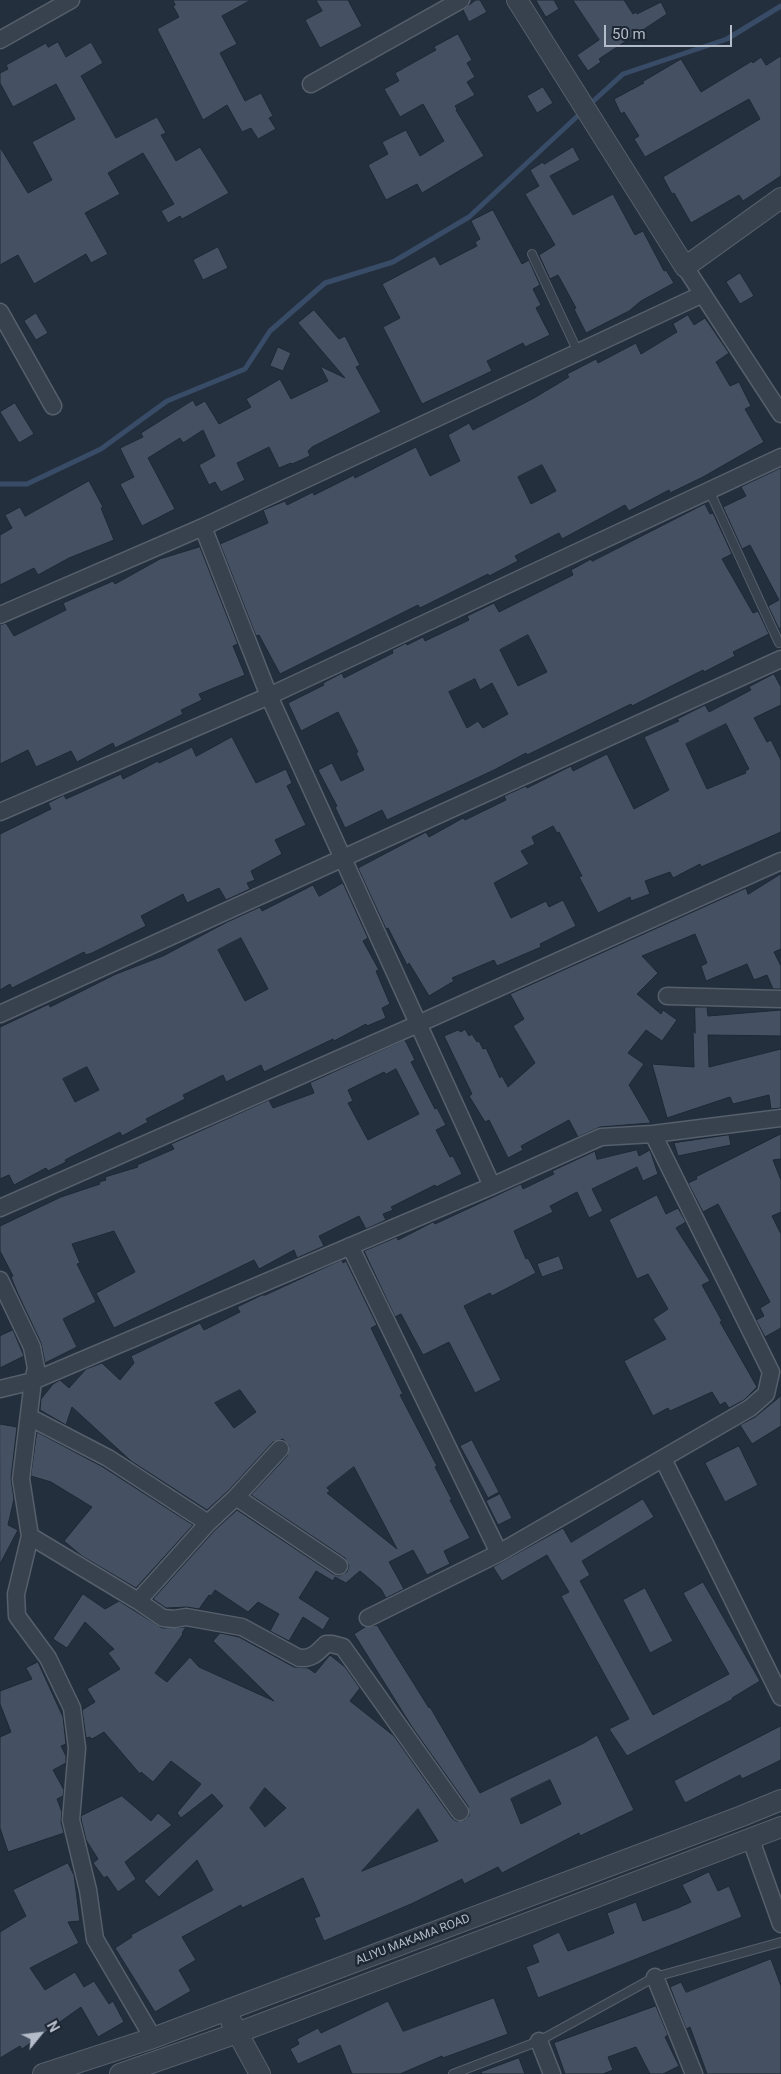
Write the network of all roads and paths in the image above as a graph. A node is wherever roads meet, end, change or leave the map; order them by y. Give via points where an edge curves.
1 (71, 0) edge
2 (461, 0) edge
3 (517, 0) edge
4 (0, 40) edge
5 (311, 84) dead end
6 (781, 198) edge
7 (532, 254) dead end
8 (685, 267) junction
9 (703, 294) junction
10 (0, 312) edge
11 (578, 352) junction
12 (53, 406) dead end
13 (781, 414) edge
14 (781, 457) edge
15 (709, 490) junction
16 (203, 526) junction
17 (0, 616) edge
18 (780, 651) edge
19 (269, 696) junction
20 (0, 812) edge
21 (343, 860) junction
22 (781, 861) edge
23 (667, 996) dead end
24 (781, 999) edge
25 (0, 1014) edge
26 (418, 1024) junction
27 (781, 1118) edge
28 (653, 1134) junction
29 (492, 1186) junction
30 (0, 1208) edge
31 (350, 1246) junction
32 (0, 1280) edge
33 (776, 1368) edge
34 (33, 1381) junction
35 (0, 1389) edge
36 (28, 1417) junction
37 (280, 1449) dead end
38 (663, 1459) junction
39 (236, 1497) junction
40 (208, 1523) junction
41 (30, 1536) junction
42 (499, 1553) junction
43 (339, 1566) dead end
44 (138, 1601) junction
45 (368, 1618) dead end
46 (781, 1697) edge
47 (781, 1800) edge
48 (460, 1812) dead end
49 (781, 1827) edge
50 (751, 1840) junction
51 (781, 1924) edge
52 (781, 1942) edge
53 (655, 1977) junction
54 (226, 2010) junction
55 (238, 2033) junction
56 (153, 2038) junction
57 (539, 2041) junction
58 (43, 2074) edge
59 (120, 2074) edge
60 (260, 2074) edge
61 (454, 2074) edge
62 (552, 2074) edge
63 (694, 2074) edge

1 - 4 street
2 - 5 street
3 - 8 street
6 - 8 street
7 - 11 lane
8 - 9 street
9 - 11 street
9 - 13 street
10 - 12 street
11 - 16 street
14 - 15 street
15 - 18 lane
15 - 19 street
16 - 17 street
16 - 19 street
18 - 21 street
19 - 20 street
19 - 21 street
21 - 25 street
21 - 26 street
22 - 26 street
23 - 24 street
26 - 29 street
26 - 30 street
27 - 28 street
28 - 29 street via 601,1137
28 - 33 street
29 - 31 street
31 - 34 street
31 - 42 street
32 - 34 street via 32,1347 36,1368
33 - 38 street via 766,1394 750,1408
34 - 35 street
34 - 36 street
36 - 40 street via 108,1458
36 - 41 street via 21,1479
37 - 39 street
38 - 42 street
38 - 46 street
39 - 40 street
39 - 43 street
40 - 44 street
41 - 44 street
41 - 56 street via 16,1594 18,1616 48,1658 72,1708 78,1748 70,1820 88,1890 95,1939
42 - 45 street
44 - 48 street via 163,1618 186,1617 242,1627 299,1658 316,1655 326,1644 343,1647
47 - 54 street, ALIYU MAKAMA ROAD
49 - 50 street, ALIYU MAKAMA ROAD
50 - 51 street
50 - 55 street, ALIYU MAKAMA ROAD
52 - 53 lane
53 - 57 lane
53 - 63 street
54 - 55 street
54 - 56 street, ALIYU MAKAMA ROAD
55 - 59 street, ALIYU MAKAMA ROAD
55 - 60 street
56 - 58 street, ALIYU MAKAMA ROAD
57 - 61 lane
57 - 62 street

